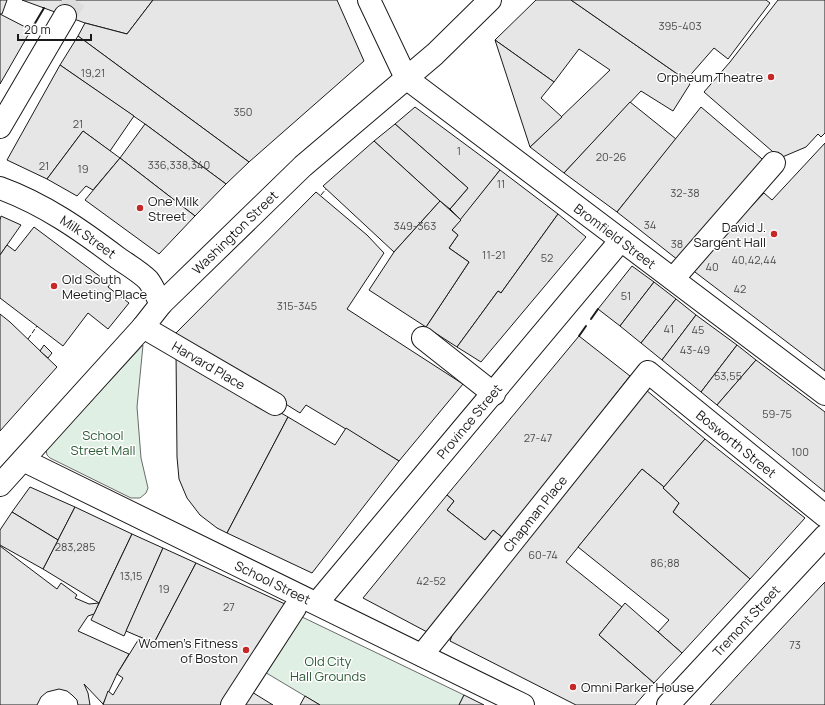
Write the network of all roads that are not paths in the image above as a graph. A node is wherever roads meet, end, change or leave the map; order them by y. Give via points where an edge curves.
1 (369, 0) edge
2 (490, 0) edge
3 (65, 16) tunnel mouth
4 (406, 78) junction
5 (0, 127) edge
6 (774, 163) dead end
7 (0, 188) edge
8 (622, 240) junction
9 (673, 279) junction
10 (161, 304) junction
11 (143, 327) junction
12 (423, 338) dead end
13 (648, 372) joint
14 (494, 394) junction
15 (825, 394) edge
16 (275, 404) dead end
17 (23, 460) junction
18 (0, 485) edge
19 (825, 516) edge
20 (825, 536) edge
21 (317, 603) junction
22 (295, 608) dead end
23 (422, 655) junction
24 (232, 705) edge
25 (523, 705) edge
26 (668, 705) edge

1 - 4 street
2 - 4 street, Washington Street via 435,54
3 - 5 street
4 - 8 street, Bromfield Street
4 - 10 street, Washington Street via 303,166
6 - 9 street
7 - 10 street, Milk Street via 42,206 92,238 148,281
8 - 9 street, Bromfield Street
8 - 14 street, Province Street
9 - 15 street, Bromfield Street
10 - 11 street, Washington Street
11 - 16 street, Harvard Place
11 - 17 street, Washington Street
12 - 14 street
13 - 19 street, Bosworth Street
13 - 23 street, Chapman Place
14 - 21 street, Province Street
17 - 18 street, Washington Street
17 - 21 street, School Street
20 - 26 street, Tremont Street
21 - 23 street, School Street
22 - 24 street
23 - 25 street, School Street

